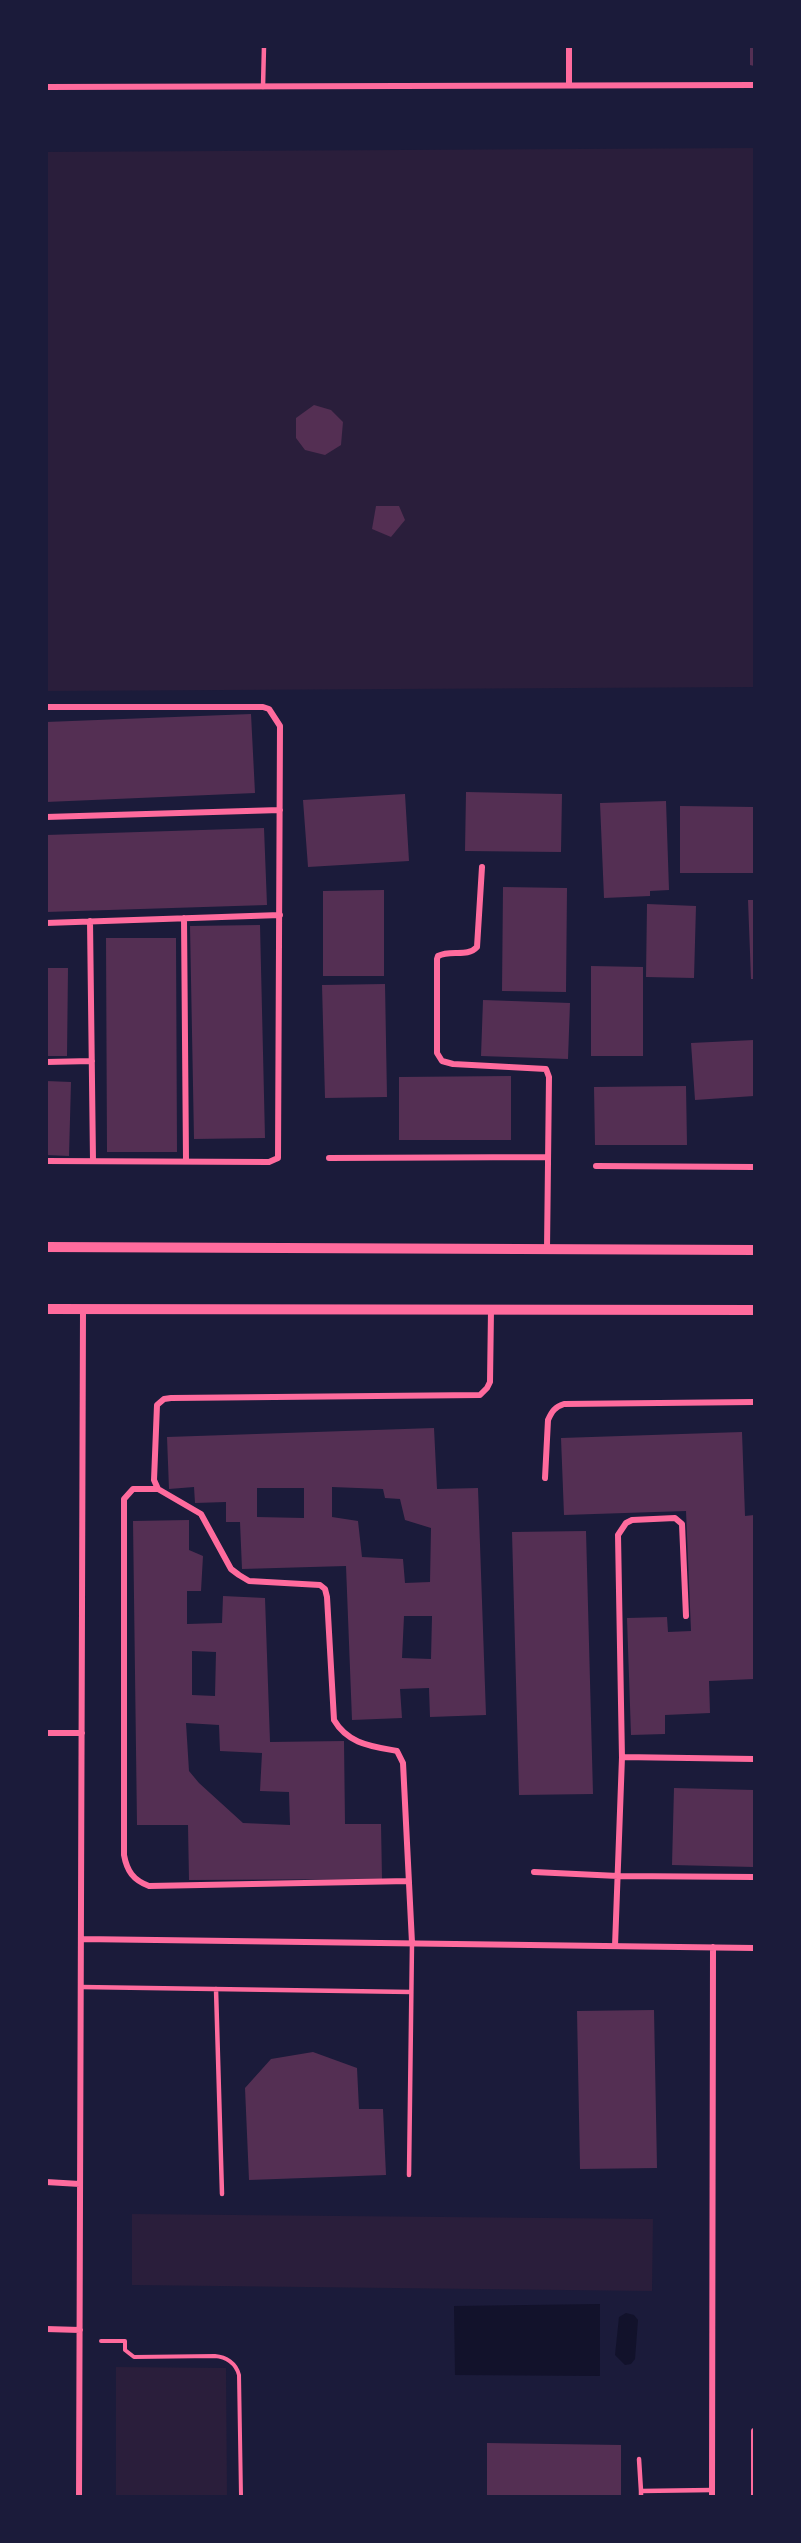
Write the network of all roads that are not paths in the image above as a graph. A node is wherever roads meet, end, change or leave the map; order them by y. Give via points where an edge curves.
1 (264, 46) edge
2 (569, 46) edge
3 (754, 85) edge
4 (569, 86) junction
5 (46, 87) edge
6 (263, 87) junction
7 (46, 707) edge
8 (280, 810) junction
9 (46, 817) edge
10 (482, 867) dead end
11 (280, 915) junction
12 (184, 918) junction
13 (90, 921) junction
14 (46, 923) edge
15 (92, 1061) junction
16 (46, 1062) edge
17 (547, 1157) junction
18 (328, 1158) dead end
19 (186, 1160) junction
20 (46, 1161) edge
21 (93, 1161) junction
22 (596, 1166) dead end
23 (754, 1167) edge
24 (46, 1247) edge
25 (547, 1249) junction
26 (754, 1250) edge
27 (46, 1309) edge
28 (82, 1309) junction
29 (491, 1310) junction
30 (754, 1311) edge
31 (754, 1402) edge
32 (545, 1478) dead end
33 (158, 1489) junction
34 (686, 1616) dead end
35 (46, 1733) edge
36 (82, 1733) junction
37 (622, 1759) junction
38 (754, 1759) edge
39 (534, 1872) dead end
40 (618, 1876) junction
41 (754, 1877) edge
42 (409, 1881) junction
43 (81, 1939) junction
44 (412, 1943) junction
45 (615, 1946) junction
46 (713, 1947) junction
47 (754, 1948) edge
48 (81, 1987) junction
49 (216, 1989) junction
50 (411, 1992) junction
51 (409, 2175) dead end
52 (46, 2182) edge
53 (80, 2184) junction
54 (222, 2194) dead end
55 (46, 2330) edge
56 (80, 2330) junction
57 (754, 2431) edge
58 (639, 2458) dead end
59 (712, 2493) edge
60 (641, 2494) edge
61 (80, 2496) edge
62 (754, 2496) edge

1 - 6 lane
2 - 4 street
3 - 4 street
4 - 6 street
5 - 6 street
7 - 8 street via 269,709 280,726
8 - 9 street
8 - 11 street
10 - 17 street via 477,946 469,953 443,953 437,959 437,1053 442,1061 453,1064 546,1069
11 - 12 street
11 - 19 street via 278,1158 269,1162
12 - 13 street
12 - 19 street
13 - 14 street
13 - 15 street
15 - 16 street
15 - 21 street
17 - 18 street
17 - 25 street
19 - 21 street
20 - 21 street
22 - 23 street
24 - 25 street
25 - 26 street
27 - 28 street
28 - 29 street
28 - 36 street
29 - 30 street
29 - 33 street via 490,1382 480,1395 159,1401 154,1480
31 - 32 street via 564,1404 551,1412 548,1420
33 - 42 street via 201,1514 231,1569 249,1581 320,1585 325,1589 334,1720 357,1743 396,1751 400,1756
33 - 42 street via 133,1489 124,1499 124,1855 131,1875 149,1886
34 - 37 street via 682,1524 675,1518 626,1523 618,1535
35 - 36 street
36 - 43 street
37 - 38 street
37 - 40 street
39 - 40 street
40 - 41 street
40 - 45 street
42 - 44 street
43 - 44 street
43 - 48 street
44 - 45 street
44 - 50 lane
45 - 46 street
46 - 47 street
46 - 59 street
48 - 49 lane
48 - 53 street
49 - 50 lane
49 - 54 lane
50 - 51 lane
52 - 53 street
53 - 56 street
55 - 56 street
56 - 61 street
57 - 62 street
58 - 60 lane
59 - 60 lane

